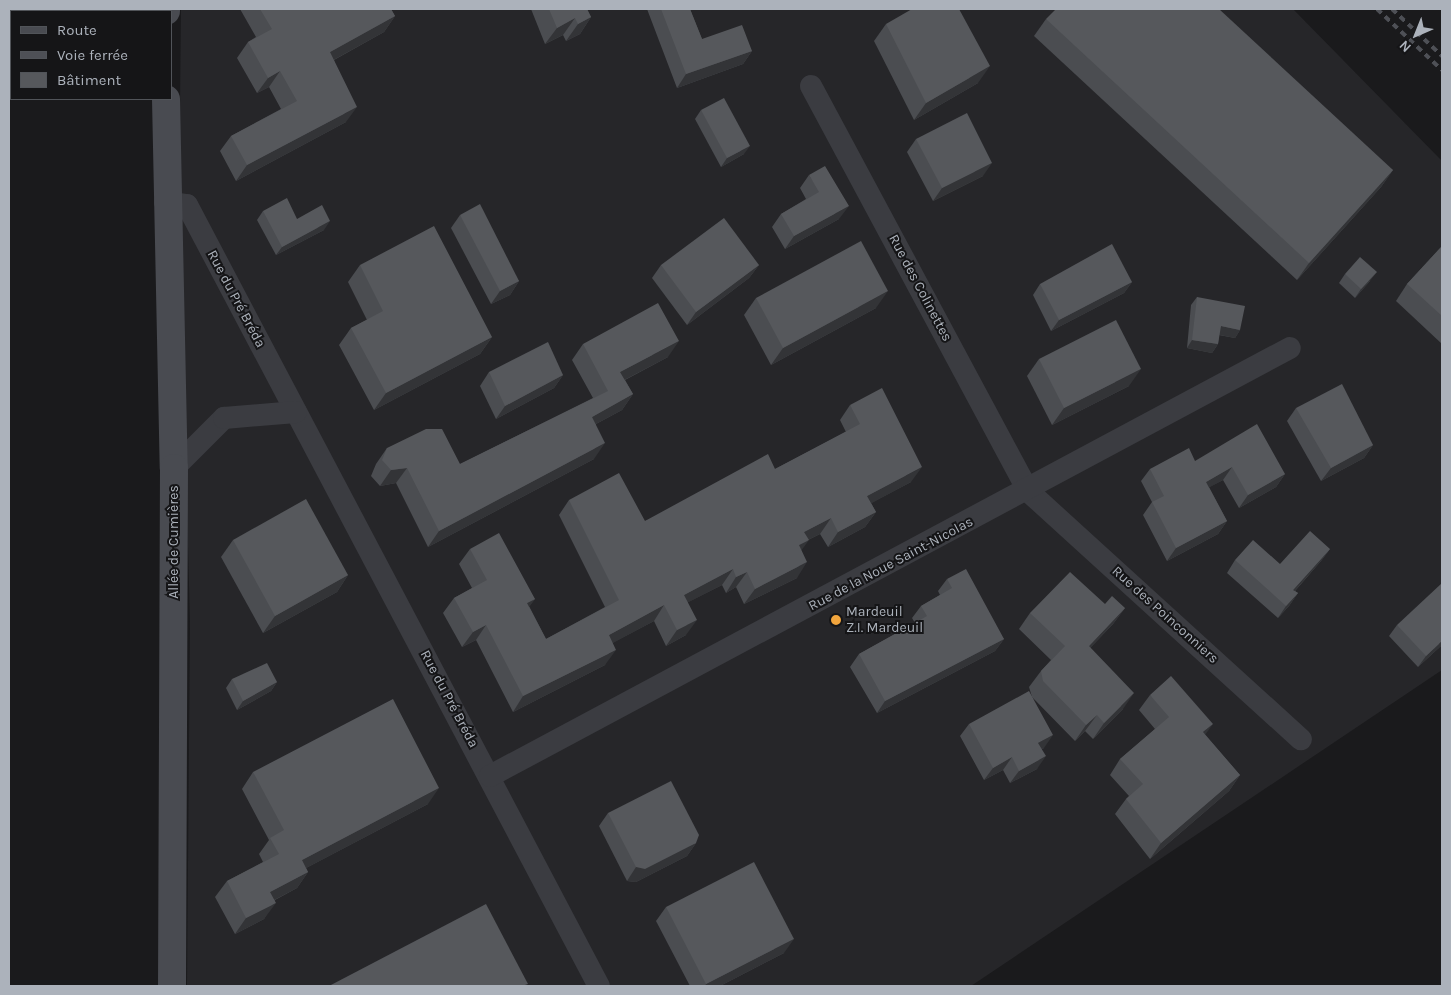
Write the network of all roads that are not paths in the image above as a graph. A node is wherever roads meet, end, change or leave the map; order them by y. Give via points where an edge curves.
1 (811, 86) dead end
2 (166, 100) edge
3 (165, 202) junction
4 (1290, 348) dead end
5 (296, 412) junction
6 (174, 468) junction
7 (1028, 491) junction
8 (1301, 739) dead end
9 (490, 776) junction
10 (172, 986) edge
11 (599, 986) edge

1 - 7 street, Rue des Colinettes
2 - 3 main road, Allée de Cumières
3 - 5 street, Rue du Pré Bréda via 187,205
3 - 6 main road, Allée de Cumières
4 - 7 street, Rue de la Noue Saint-Nicolas
5 - 6 street via 224,418
5 - 9 street, Rue du Pré Bréda
6 - 10 main road, Allée de Cumières
7 - 8 street, Rue des Poinconniers
7 - 9 street, Rue de la Noue Saint-Nicolas
9 - 11 street, Rue du Pré Bréda

